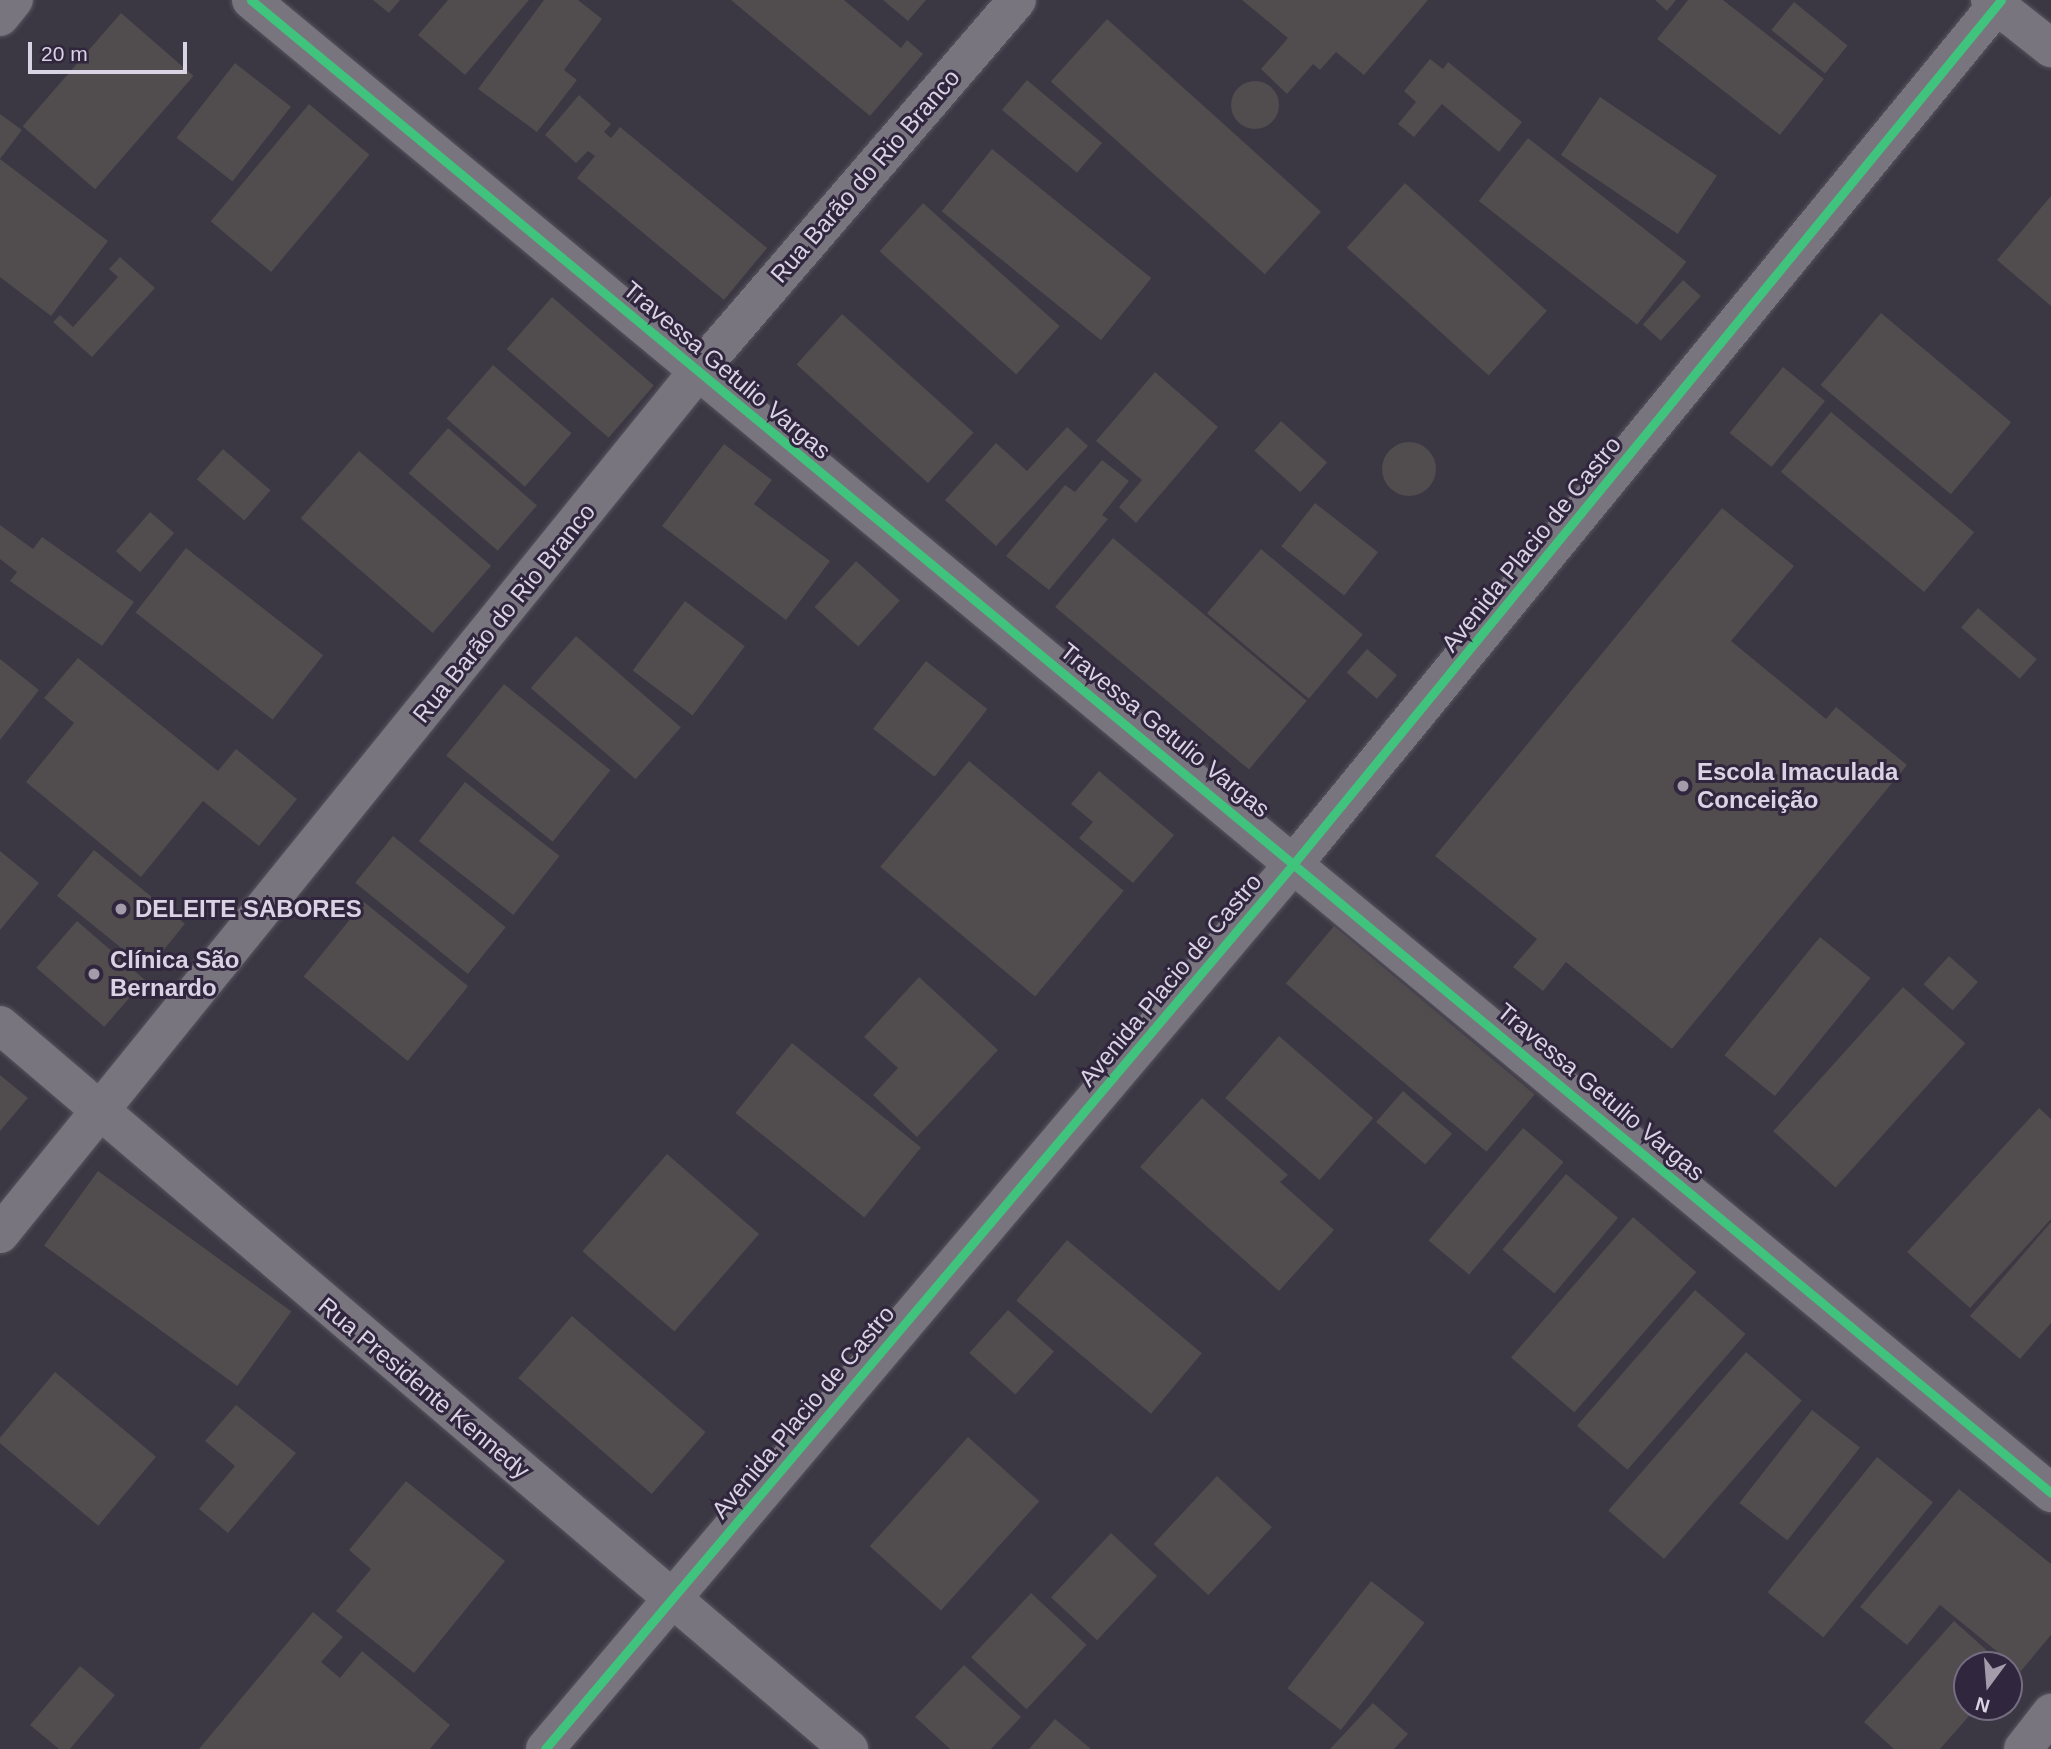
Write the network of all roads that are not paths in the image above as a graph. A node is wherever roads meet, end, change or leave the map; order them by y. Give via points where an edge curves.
1 (14, 0) edge
2 (251, 0) edge
3 (1017, 0) edge
4 (1996, 2) edge
5 (0, 17) edge
6 (2051, 48) edge
7 (698, 371) junction
8 (1295, 862) junction
9 (0, 1025) edge
10 (101, 1115) junction
11 (0, 1234) edge
12 (2051, 1493) edge
13 (670, 1597) junction
14 (2051, 1713) edge
15 (545, 1749) edge
16 (849, 1749) edge
17 (2023, 1749) edge

1 - 5 street
2 - 7 street, Travessa Getulio Vargas
3 - 7 street, Rua Barão do Rio Branco
4 - 6 street
4 - 8 street, Avenida Placio de Castro
7 - 8 street, Travessa Getulio Vargas
7 - 10 street, Rua Barão do Rio Branco
8 - 12 street, Travessa Getulio Vargas
8 - 13 street, Avenida Placio de Castro
9 - 10 street, Rua Presidente Kennedy
10 - 11 street, Rua Barão do Rio Branco
10 - 13 street, Rua Presidente Kennedy
13 - 15 street, Avenida Placio de Castro
13 - 16 street, Rua Presidente Kennedy
14 - 17 street

